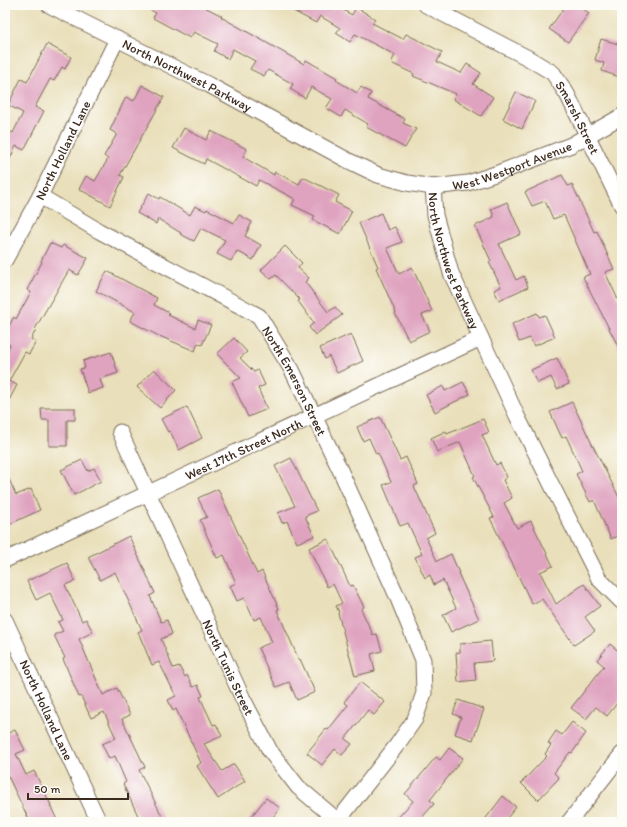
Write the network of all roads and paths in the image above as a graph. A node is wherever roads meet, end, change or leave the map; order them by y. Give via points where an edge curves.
1 (48, 5) edge
2 (426, 5) edge
3 (117, 39) junction
4 (622, 116) edge
5 (588, 135) junction
6 (433, 187) junction
7 (40, 196) junction
8 (622, 206) edge
9 (5, 260) edge
10 (481, 338) junction
11 (314, 416) junction
12 (120, 432) dead end
13 (148, 493) junction
14 (5, 560) edge
15 (622, 602) edge
16 (5, 620) edge
17 (622, 754) edge
18 (337, 821) edge
19 (99, 822) edge
20 (569, 822) edge

1 - 3 street, North Northwest Parkway
2 - 5 street, Smarsh Street via 553,73
3 - 6 street, North Northwest Parkway via 378,175
3 - 7 street, North Holland Lane
4 - 5 street, West Westport Avenue
5 - 6 street, West Westport Avenue via 571,145 498,173 468,183
5 - 8 street, Smarsh Street
6 - 10 street, North Northwest Parkway via 435,215 451,273
7 - 9 street, North Holland Lane
7 - 11 street, North Emerson Street via 99,231 259,316 292,370
10 - 11 street, West 17th Street North
10 - 15 street, North Northwest Parkway via 599,579
11 - 13 street, West 17th Street North
11 - 18 street, North Emerson Street via 397,596 423,660 424,676 424,693 415,719
12 - 13 street, North Tunis Street
13 - 14 street, West 17th Street North
13 - 18 street, North Tunis Street via 243,699 270,751 298,787
16 - 19 street, North Holland Lane
17 - 20 street

